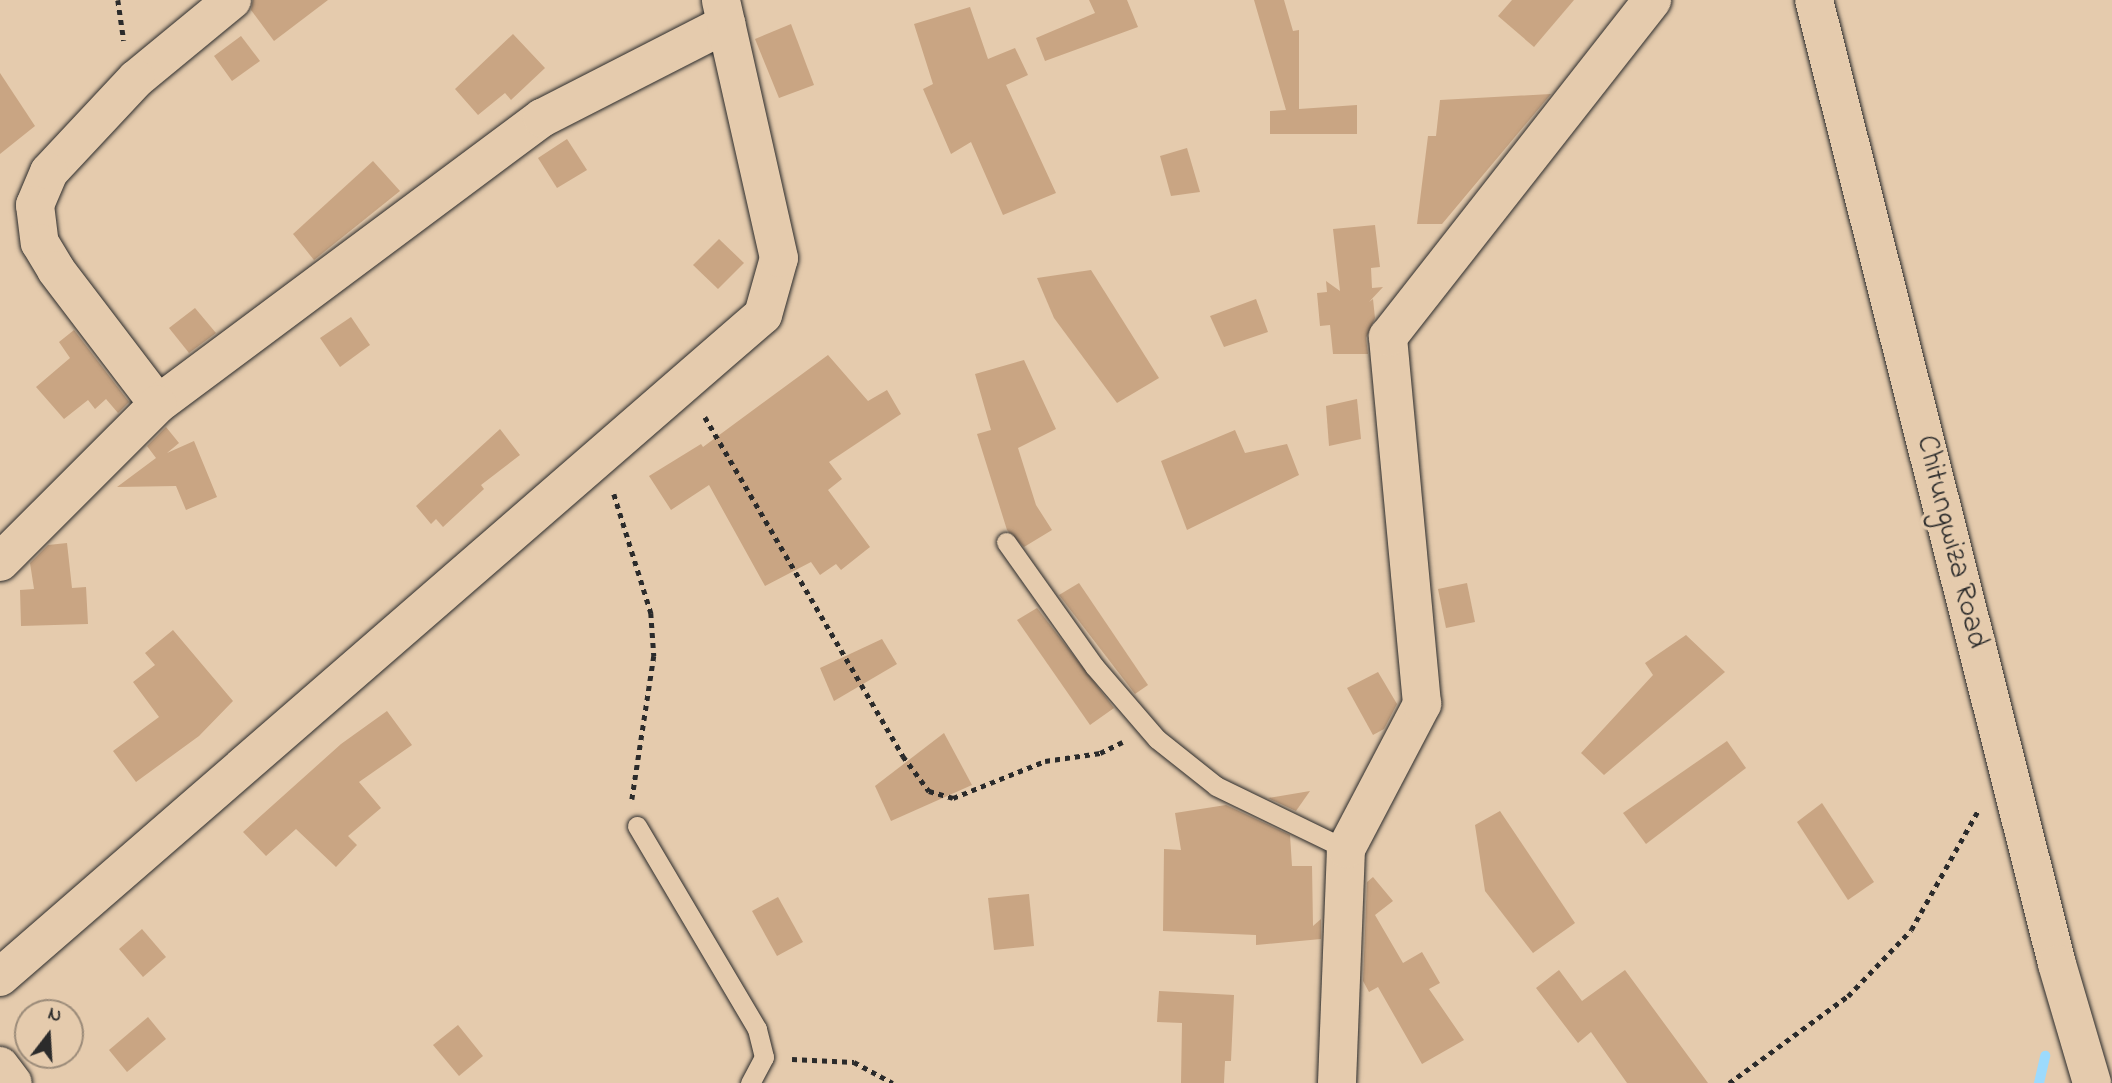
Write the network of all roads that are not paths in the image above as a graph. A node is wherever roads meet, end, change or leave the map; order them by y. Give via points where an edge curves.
1 (232, 0) edge
2 (1652, 0) edge
3 (1814, 0) edge
4 (724, 12) edge
5 (158, 404) junction
6 (1006, 542) dead end
7 (0, 562) edge
8 (638, 826) road end
9 (1346, 849) junction
10 (0, 977) edge
11 (0, 1066) edge
12 (13, 1083) edge
13 (750, 1083) edge
14 (1337, 1083) edge
15 (2092, 1083) edge

1 - 5 street via 136,79 49,172 35,205 40,243 56,270
2 - 9 street via 1388,337 1422,704
3 - 15 street, Chitungwiza Road
4 - 5 street via 542,118
4 - 10 street via 779,258 777,279 763,316
5 - 7 street
6 - 9 lane via 1145,728 1216,786
8 - 13 lane via 757,1029 764,1057
9 - 14 street
11 - 12 street

